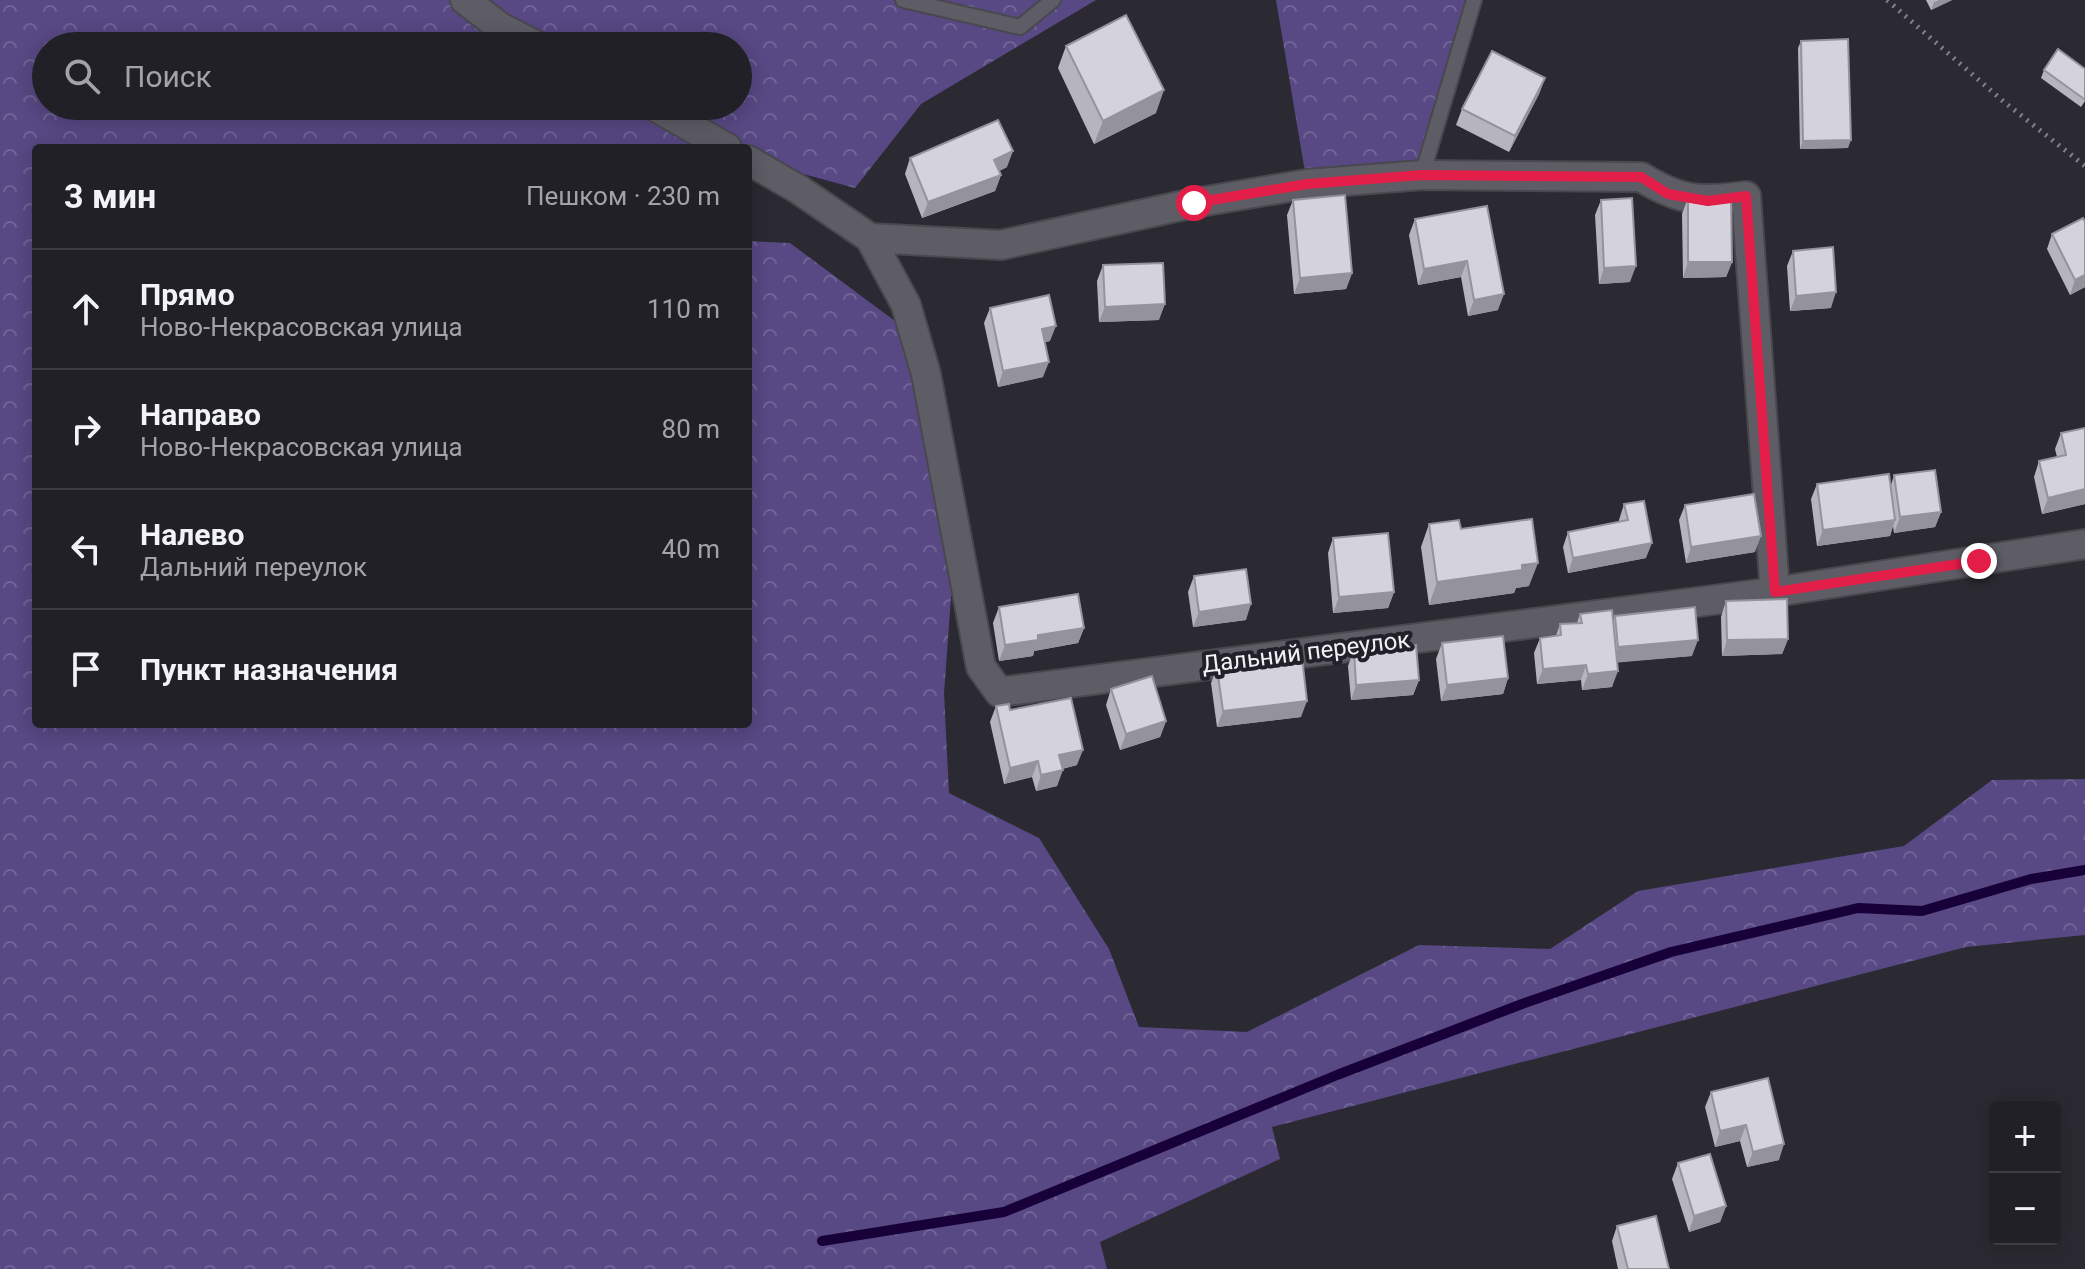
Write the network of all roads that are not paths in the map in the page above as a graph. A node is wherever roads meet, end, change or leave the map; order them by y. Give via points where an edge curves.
1 (465, 0) edge
2 (903, 0) edge
3 (1053, 0) edge
4 (1474, 0) edge
5 (510, 32) edge
6 (678, 120) edge
7 (720, 144) edge
8 (752, 162) edge
9 (1422, 175) junction
10 (870, 238) junction
11 (2085, 544) edge
12 (1775, 592) junction

1 - 5 street
2 - 3 lane via 1020,27
4 - 9 lane
6 - 7 street
8 - 10 street
9 - 10 street via 1293,186 1001,245
9 - 12 street via 1641,177 1668,194 1708,201 1746,196
10 - 12 street, Дальний переулок via 906,305 926,374 981,667 999,692
11 - 12 street, Дальний переулок

